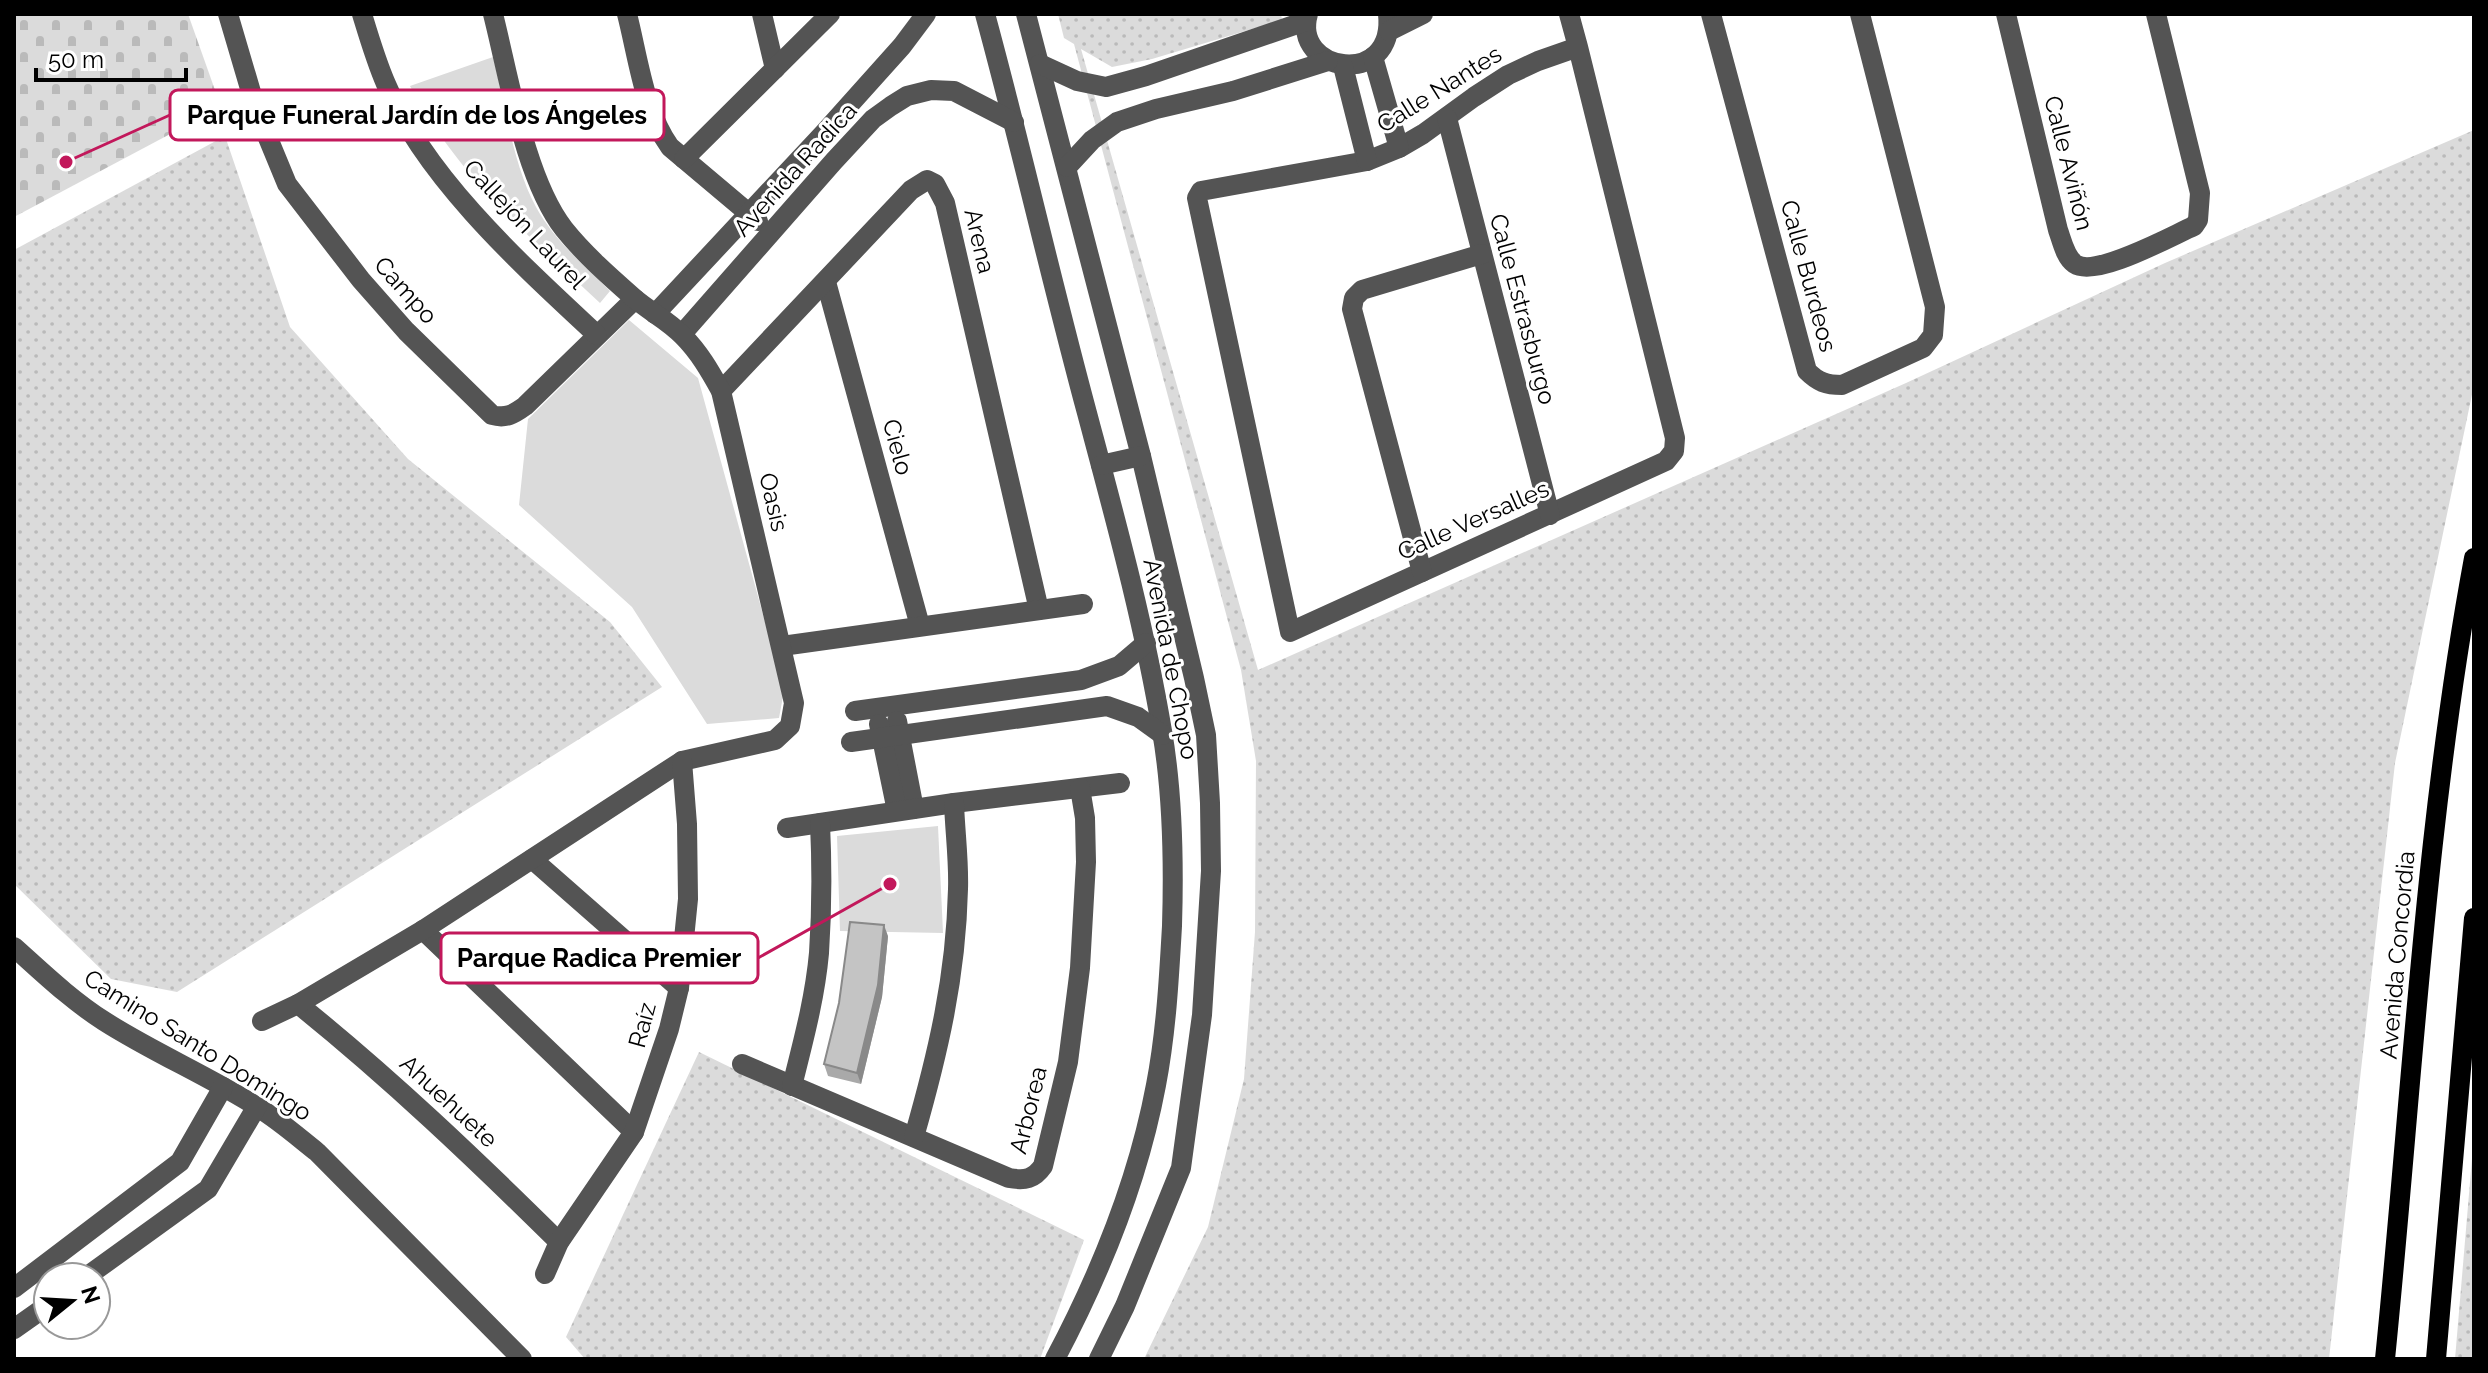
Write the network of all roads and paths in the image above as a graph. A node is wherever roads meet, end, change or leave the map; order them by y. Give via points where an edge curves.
1 (228, 14) edge
2 (362, 14) edge
3 (493, 14) edge
4 (627, 14) edge
5 (762, 14) edge
6 (830, 14) edge
7 (926, 14) edge
8 (985, 14) edge
9 (1026, 14) edge
10 (1423, 14) edge
11 (1569, 14) edge
12 (1711, 14) edge
13 (1860, 14) edge
14 (2006, 14) edge
15 (2156, 14) edge
16 (1307, 18) edge
17 (1388, 23) edge
18 (1578, 47) junction
19 (1373, 57) junction
20 (1336, 63) junction
21 (1040, 64) junction
22 (775, 69) junction
23 (1106, 87) junction
24 (1447, 118) junction
25 (1014, 122) junction
26 (1117, 122) junction
27 (1399, 148) junction
28 (684, 159) junction
29 (1367, 161) junction
30 (1067, 167) junction
31 (750, 215) junction
32 (771, 233) junction
33 (1482, 254) junction
34 (826, 282) junction
35 (635, 299) junction
36 (655, 314) junction
37 (682, 334) junction
38 (597, 335) junction
39 (721, 391) junction
40 (1141, 456) junction
41 (1101, 465) junction
42 (1550, 515) junction
43 (2474, 558) edge
44 (1422, 572) junction
45 (1083, 604) dead end
46 (1039, 610) junction
47 (920, 626) junction
48 (1290, 632) joint
49 (1146, 643) junction
50 (782, 646) junction
51 (1163, 735) junction
52 (891, 736) junction
53 (851, 742) dead end
54 (682, 761) junction
55 (1120, 783) dead end
56 (1080, 788) junction
57 (954, 803) junction
58 (906, 810) junction
59 (820, 823) junction
60 (787, 828) dead end
61 (532, 859) junction
62 (2474, 918) edge
63 (423, 930) junction
64 (14, 947) edge
65 (679, 988) junction
66 (298, 1004) junction
67 (262, 1021) dead end
68 (2468, 1046) edge
69 (742, 1064) dead end
70 (792, 1086) junction
71 (223, 1087) junction
72 (2466, 1095) edge
73 (257, 1106) junction
74 (634, 1132) junction
75 (914, 1137) junction
76 (559, 1242) junction
77 (108, 1261) edge
78 (545, 1274) dead end
79 (14, 1288) edge
80 (32, 1316) edge
81 (14, 1329) edge
82 (522, 1359) edge
83 (1055, 1359) edge
84 (1099, 1359) edge
85 (2385, 1359) edge
86 (2436, 1359) edge

1 - 38 street, Campo via 256,109 287,184 406,331 492,415 518,411
2 - 38 street, Callejón Laurel via 386,85 433,162 483,225
3 - 35 street, Oasis via 545,200 564,228
4 - 28 street via 658,126
5 - 22 street
6 - 22 street
7 - 31 street, Avenida Radica
8 - 25 street, Avenida de Chopo
9 - 21 street, Avenida de Chopo
10 - 17 street
11 - 18 street
12 - 13 street, Calle Burdeos via 1807,371 1817,382 1833,385 1923,348 1936,321
14 - 15 street, Calle Aviñón via 2058,230 2075,264 2089,268 2198,220 2200,193
16 - 20 street via 1308,37 1316,51
16 - 23 street
17 - 19 street via 1383,46
18 - 24 street, Calle Nantes via 1508,75
18 - 42 street, Calle Versalles via 1675,438 1666,461
19 - 20 street via 1359,64
19 - 27 street
20 - 26 street
20 - 29 street
21 - 23 street
21 - 30 street, Avenida de Chopo
22 - 28 street
23 - 26 street
24 - 27 street, Calle Nantes
24 - 33 street, Calle Estrasburgo
25 - 32 street, Avenida Radica via 954,91 907,96 873,119
25 - 41 street, Avenida de Chopo
26 - 30 street
27 - 29 street, Calle Nantes
28 - 31 street
29 - 48 street, Calle Nantes via 1201,191 1198,207
30 - 40 street, Avenida de Chopo
31 - 32 street
31 - 36 street, Avenida Radica
32 - 37 street, Avenida Radica
33 - 42 street, Calle Estrasburgo
33 - 44 street via 1362,290 1354,298 1352,309
34 - 39 street, Arena
34 - 46 street, Arena via 916,184 935,184 945,203
34 - 47 street, Cielo
35 - 36 street, Oasis
35 - 38 street, Campo
36 - 37 street, Oasis
37 - 39 street, Oasis
39 - 50 street, Oasis
40 - 41 street
40 - 84 street, Avenida de Chopo via 1206,735 1211,871 1202,1015 1181,1168
41 - 49 street, Avenida de Chopo
42 - 44 street, Calle Versalles
43 - 85 main road, Avenida Concordia via 2430,869
44 - 48 street, Calle Versalles
45 - 46 street
46 - 47 street
47 - 50 street
49 - 51 street, Avenida de Chopo
49 - 52 street via 1119,666 1081,680 875,708
50 - 54 street, Oasis via 794,703 790,726 762,745
51 - 52 street via 1138,717 1107,706
51 - 83 street, Avenida de Chopo via 1174,860 1169,980 1156,1086 1111,1239
52 - 53 street
52 - 58 street
54 - 61 street
54 - 65 street, Raíz via 688,899
55 - 56 street
56 - 57 street
56 - 75 street, Arborea via 1086,862 1080,968 1068,1062 1043,1166 1029,1179 1009,1178
57 - 58 street
57 - 75 street via 958,888 952,972 938,1056
58 - 59 street
59 - 60 street
59 - 70 street via 819,955
61 - 63 street
61 - 65 street
62 - 68 main road
63 - 66 street
63 - 74 street
64 - 71 street, Camino Santo Domingo via 103,1021
65 - 74 street, Raíz
66 - 67 street
66 - 76 street, Ahuehuete via 373,1065
68 - 72 main road
69 - 70 street, Arborea
70 - 75 street, Arborea
71 - 73 street, Camino Santo Domingo
71 - 79 street via 180,1162
72 - 86 main road
73 - 77 street via 208,1189
73 - 82 street, Camino Santo Domingo via 317,1152
74 - 76 street, Raíz
76 - 78 street, Raíz
80 - 81 street

